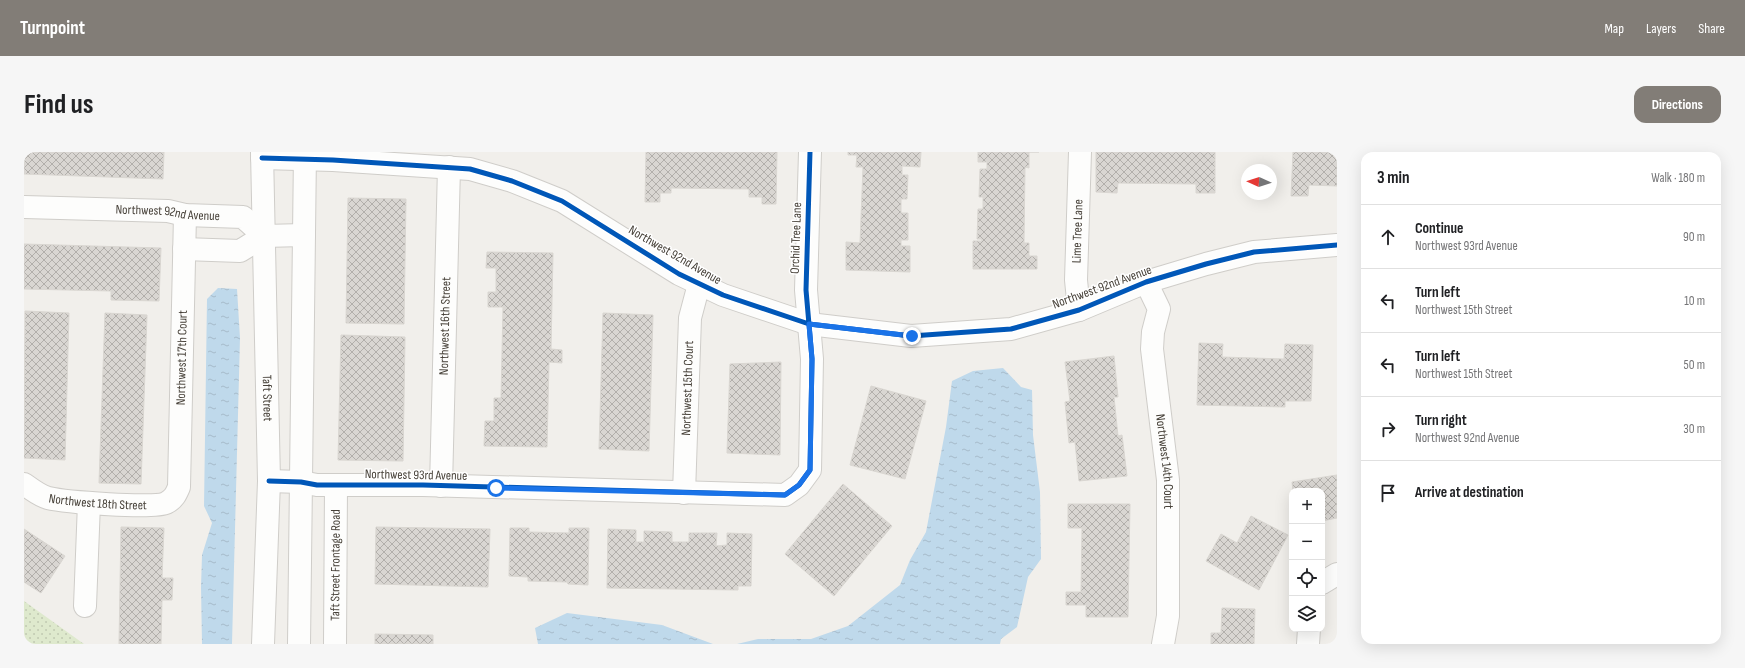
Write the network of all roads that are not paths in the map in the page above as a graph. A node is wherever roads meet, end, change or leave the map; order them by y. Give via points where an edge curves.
1 (810, 152) edge
2 (1080, 152) edge
3 (262, 155) edge
4 (306, 155) edge
5 (464, 163) edge
6 (24, 207) edge
7 (185, 215) junction
8 (304, 235) junction
9 (264, 236) junction
10 (1337, 245) edge
11 (184, 249) junction
12 (1146, 282) junction
13 (699, 284) junction
14 (1079, 310) junction
15 (809, 324) junction
16 (269, 481) junction
17 (300, 482) junction
18 (24, 484) edge
19 (799, 485) joint
20 (336, 486) junction
21 (440, 486) junction
22 (684, 493) junction
23 (174, 498) joint
24 (89, 503) junction
25 (1337, 574) edge
26 (1325, 582) edge
27 (85, 606) dead end
28 (1309, 632) edge
29 (262, 644) edge
30 (299, 644) edge
31 (335, 644) edge
32 (1163, 644) edge
33 (1308, 644) edge

1 - 15 street, Orchid Tree Lane via 806,290
2 - 14 street, Lime Tree Lane via 1076,280
3 - 4 street, Northwest 92nd Avenue
3 - 9 street, Taft Street
4 - 5 street, Northwest 92nd Avenue
4 - 8 street
5 - 13 street, Northwest 92nd Avenue via 562,200
5 - 21 street, Northwest 16th Street
6 - 7 street, Northwest 92nd Avenue via 168,211
7 - 9 street, Northwest 92nd Avenue via 243,217
7 - 11 street, Northwest 17th Court
8 - 9 street
8 - 17 street
9 - 11 street via 240,251
9 - 16 street, Taft Street
10 - 12 street, Northwest 92nd Avenue via 1254,252
11 - 23 street, Northwest 17th Court via 179,487
12 - 14 street, Northwest 92nd Avenue
12 - 32 street, Northwest 14th Court via 1158,309 1152,349 1168,480 1168,616
13 - 15 street, Northwest 92nd Avenue via 723,295
13 - 22 street, Northwest 15th Court via 690,318
14 - 15 street, Northwest 92nd Avenue via 1011,329 912,336
15 - 19 street, Orchid Tree Lane via 812,359 810,470
16 - 17 street, Northwest 93rd Avenue
16 - 29 street, Taft Street
17 - 20 street, Northwest 93rd Avenue
17 - 30 street
18 - 24 street, Northwest 18th Street via 46,498
19 - 22 street, Northwest 93rd Avenue via 785,495
20 - 21 street, Northwest 93rd Avenue
20 - 31 street, Taft Street Frontage Road
21 - 22 street, Northwest 93rd Avenue
23 - 24 street, Northwest 18th Street via 165,504 152,505
24 - 27 street
25 - 26 street
28 - 33 street

